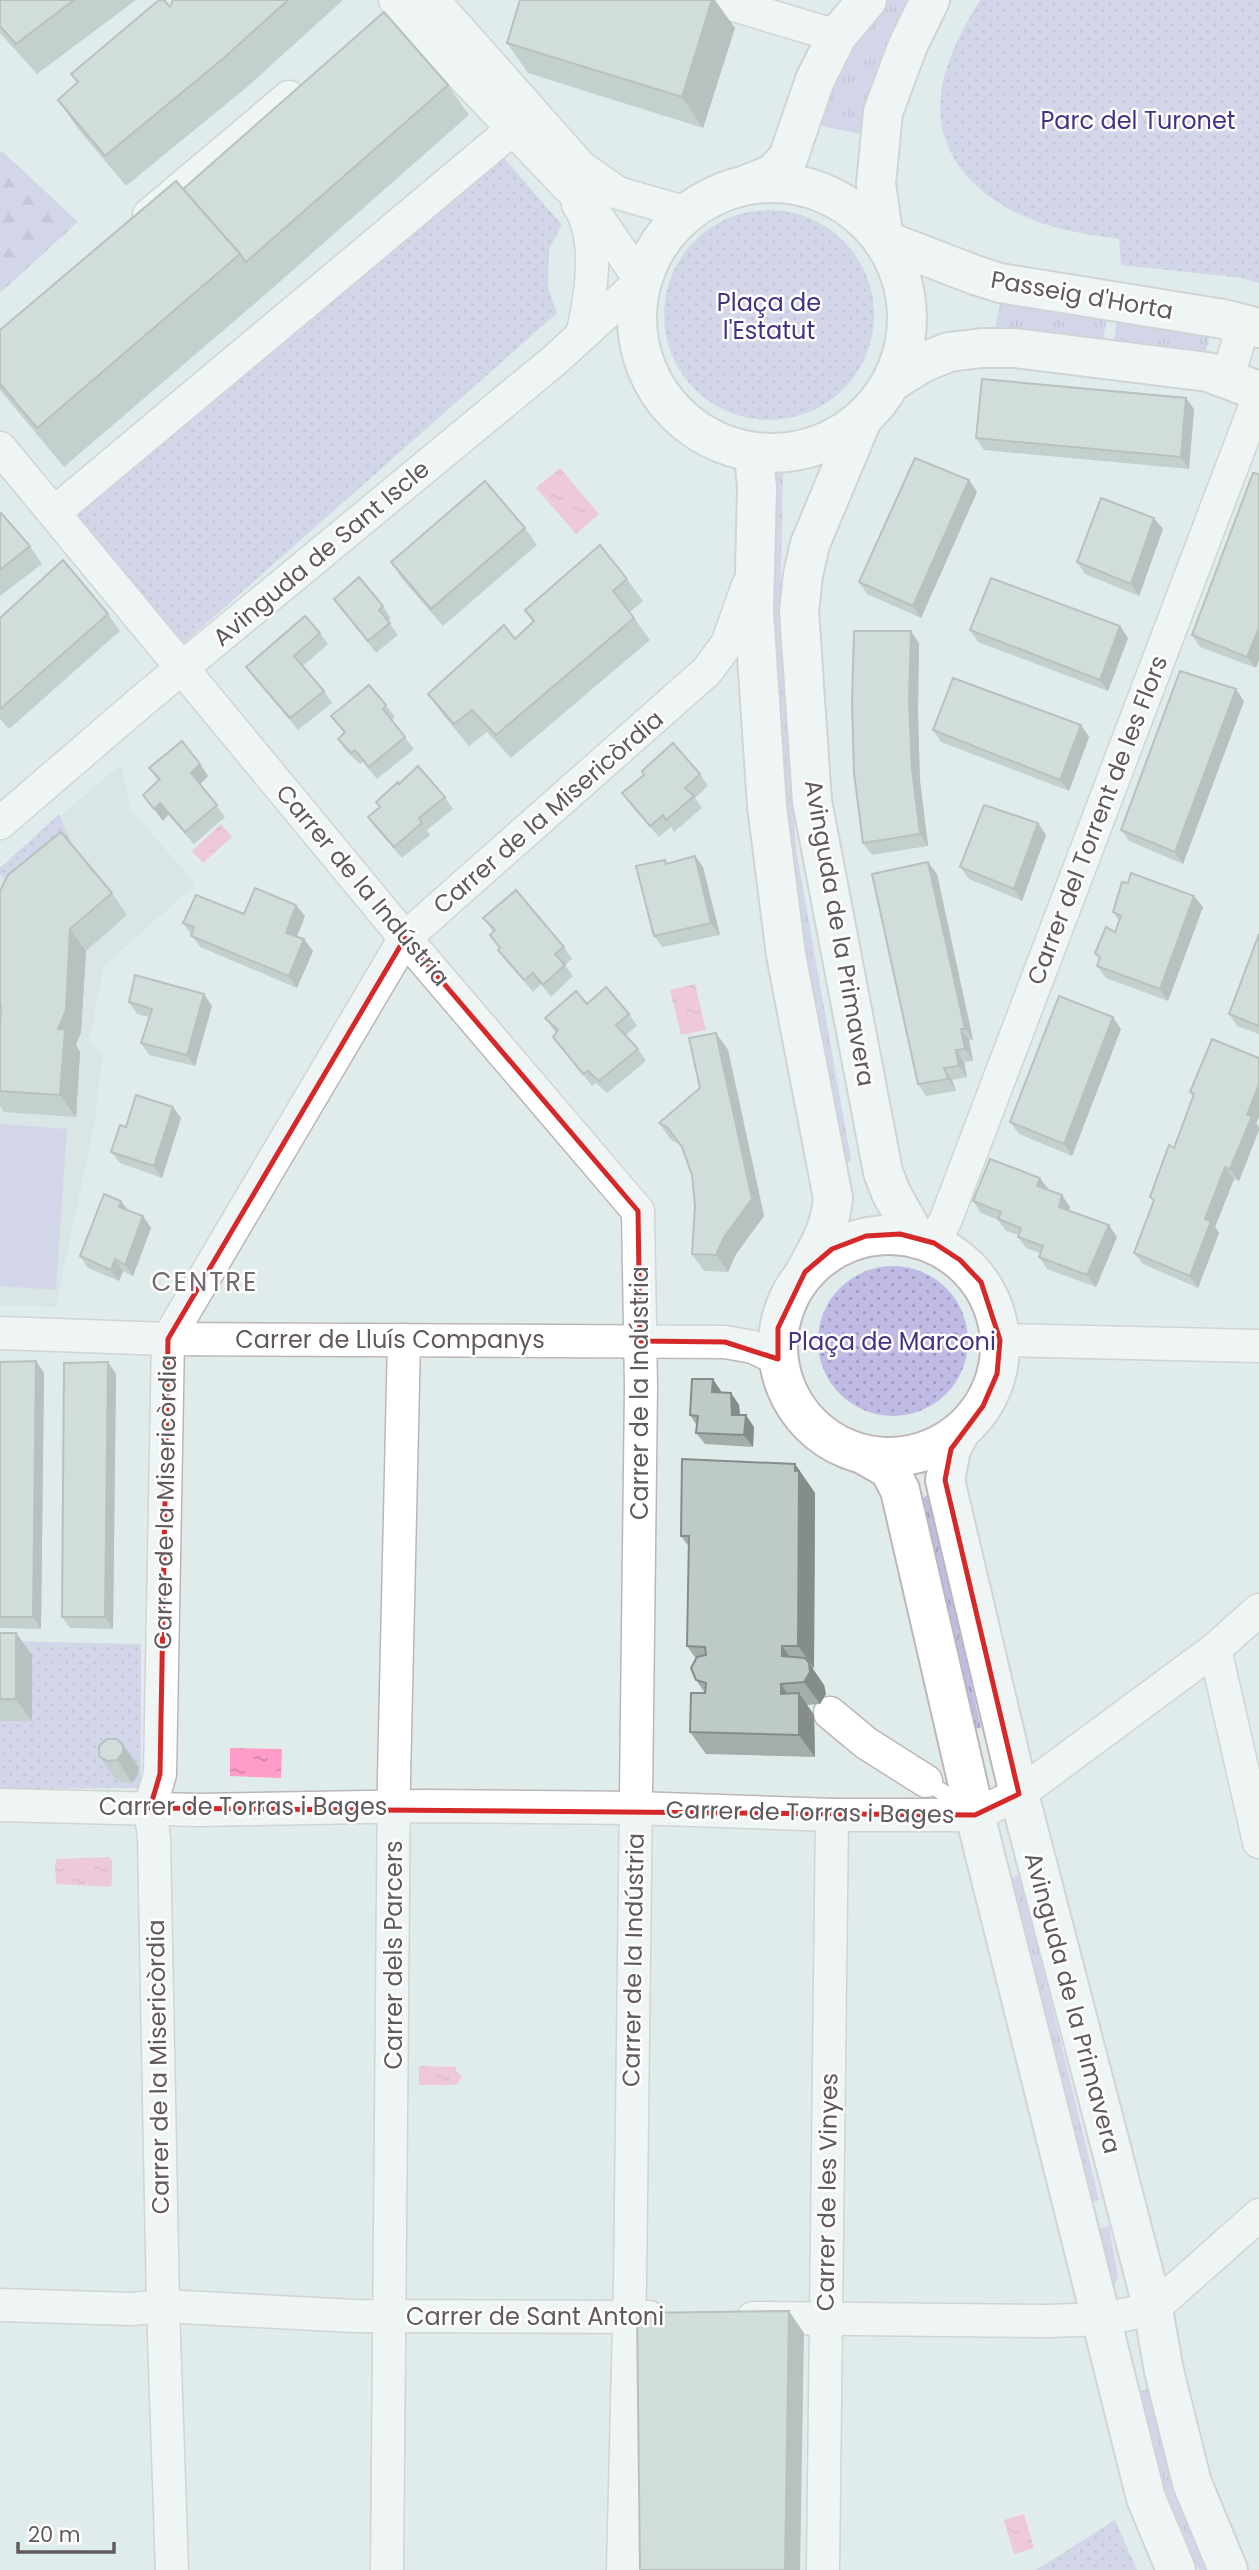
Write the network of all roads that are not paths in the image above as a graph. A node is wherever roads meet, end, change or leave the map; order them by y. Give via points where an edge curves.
1 (717, 0) edge
2 (867, 0) edge
3 (930, 0) edge
4 (397, 9) edge
5 (837, 36) junction
6 (314, 76) edge
7 (503, 137) junction
8 (748, 184) junction
9 (566, 185) junction
10 (694, 208) junction
11 (124, 235) edge
12 (884, 240) junction
13 (641, 281) junction
14 (1251, 326) edge
15 (582, 335) junction
16 (892, 382) junction
17 (1248, 389) edge
18 (862, 420) junction
19 (0, 448) edge
20 (754, 453) junction
21 (55, 512) junction
22 (755, 560) junction
23 (183, 667) junction
24 (0, 823) edge
25 (405, 938) junction
26 (926, 1241) junction
27 (806, 1272) junction
28 (0, 1333) edge
29 (168, 1339) junction
30 (1256, 1339) edge
31 (404, 1340) junction
32 (1000, 1340) junction
33 (640, 1341) junction
34 (778, 1359) junction
35 (960, 1432) junction
36 (866, 1456) junction
37 (1259, 1610) edge
38 (1215, 1650) junction
39 (830, 1713) dead end
40 (926, 1781) joint
41 (1019, 1794) junction
42 (0, 1805) edge
43 (394, 1806) junction
44 (150, 1808) junction
45 (635, 1808) junction
46 (832, 1815) junction
47 (975, 1815) junction
48 (1259, 1843) edge
49 (1259, 2215) edge
50 (0, 2305) edge
51 (163, 2306) junction
52 (1153, 2309) junction
53 (390, 2315) junction
54 (629, 2317) junction
55 (673, 2317) edge
56 (724, 2318) edge
57 (1102, 2319) junction
58 (825, 2320) junction
59 (172, 2570) edge
60 (387, 2570) edge
61 (623, 2570) edge
62 (823, 2570) edge
63 (1176, 2570) edge
64 (1228, 2570) edge

1 - 5 street
2 - 5 street
3 - 12 street via 883,112 876,184
4 - 7 street
4 - 10 street via 581,167 618,193 677,210
5 - 8 street via 815,80 788,158 773,174
6 - 11 street
7 - 9 street
7 - 21 street
8 - 10 street via 708,197
8 - 12 street via 786,182 824,192 857,212
9 - 13 street via 592,209
9 - 15 street via 585,214 591,247 591,293
10 - 13 street via 675,222 651,256
12 - 14 street, Passeig d'Horta via 1000,283
12 - 16 street via 901,273 908,310 905,347
13 - 15 street, Avinguda de Sant Iscle
13 - 20 street via 636,327 647,373 673,411 710,439
14 - 17 street, Passeig d'Horta
15 - 23 street, Avinguda de Sant Iscle
16 - 17 street via 949,352 1015,348 1208,372
16 - 18 street
17 - 26 street, Carrer del Torrent de les Flors via 946,1219
18 - 20 street via 830,441 793,453
18 - 26 street, Avinguda de la Primavera via 810,544 803,575 799,611 812,801 883,1172 891,1193
19 - 21 street, Carrer de la Indústria
20 - 22 street, Avinguda de la Primavera
21 - 23 street, Carrer de la Indústria
22 - 25 street, Carrer de la Misericòrdia via 727,644 707,671
22 - 27 street, Avinguda de la Primavera via 754,612 767,806 786,955 832,1198 831,1219
23 - 24 street, Avinguda de Sant Iscle
23 - 25 street, Carrer de la Indústria
25 - 29 street, Carrer de la Misericòrdia
25 - 33 street, Carrer de la Indústria via 638,1211
26 - 27 street via 900,1234 866,1236 832,1249
26 - 32 street via 960,1260 981,1282 995,1310
27 - 34 street via 788,1298 778,1328
28 - 29 street, Carrer de Lluís Companys
29 - 31 street, Carrer de Lluís Companys
29 - 44 street, Carrer de la Misericòrdia via 160,1774
30 - 32 street
31 - 33 street, Carrer de Lluís Companys
31 - 43 street, Carrer dels Parcers
32 - 35 street via 997,1374 983,1406
33 - 34 street, Carrer de Lluís Companys via 725,1342 753,1347
33 - 45 street, Carrer de la Indústria
34 - 36 street via 787,1392 806,1422 834,1443
35 - 36 street via 932,1449 899,1457
35 - 41 street, Avinguda de la Primavera via 951,1449 945,1480
36 - 47 street, Avinguda de la Primavera via 889,1469 900,1490
37 - 38 street, Carrer de Torras i Bages
38 - 41 street, Carrer de Torras i Bages
38 - 48 street
39 - 40 street
40 - 47 lane
41 - 47 street, Carrer de Torras i Bages
41 - 52 street, Avinguda de la Primavera
42 - 44 street, Carrer de Torras i Bages
43 - 44 street, Carrer de Torras i Bages
43 - 45 street, Carrer de Torras i Bages
43 - 53 street, Carrer dels Parcers
44 - 51 street, Carrer de la Misericòrdia
45 - 46 street, Carrer de Torras i Bages
45 - 54 street, Carrer de la Indústria
46 - 47 street, Carrer de Torras i Bages
46 - 58 street, Carrer de les Vinyes
47 - 57 street, Avinguda de la Primavera
49 - 52 street
50 - 51 street, Carrer de Sant Antoni
51 - 53 street, Carrer de Sant Antoni
51 - 59 street, Carrer de la Misericòrdia
52 - 57 street
52 - 64 street, Avinguda de la Primavera via 1192,2483
53 - 54 street, Carrer de Sant Antoni
53 - 60 street, Carrer dels Parcers
54 - 55 street, Carrer de Sant Antoni
54 - 61 street, Carrer de la Indústria
56 - 58 street
57 - 58 street
57 - 63 street, Avinguda de la Primavera via 1146,2498
58 - 62 street, Carrer de les Vinyes

